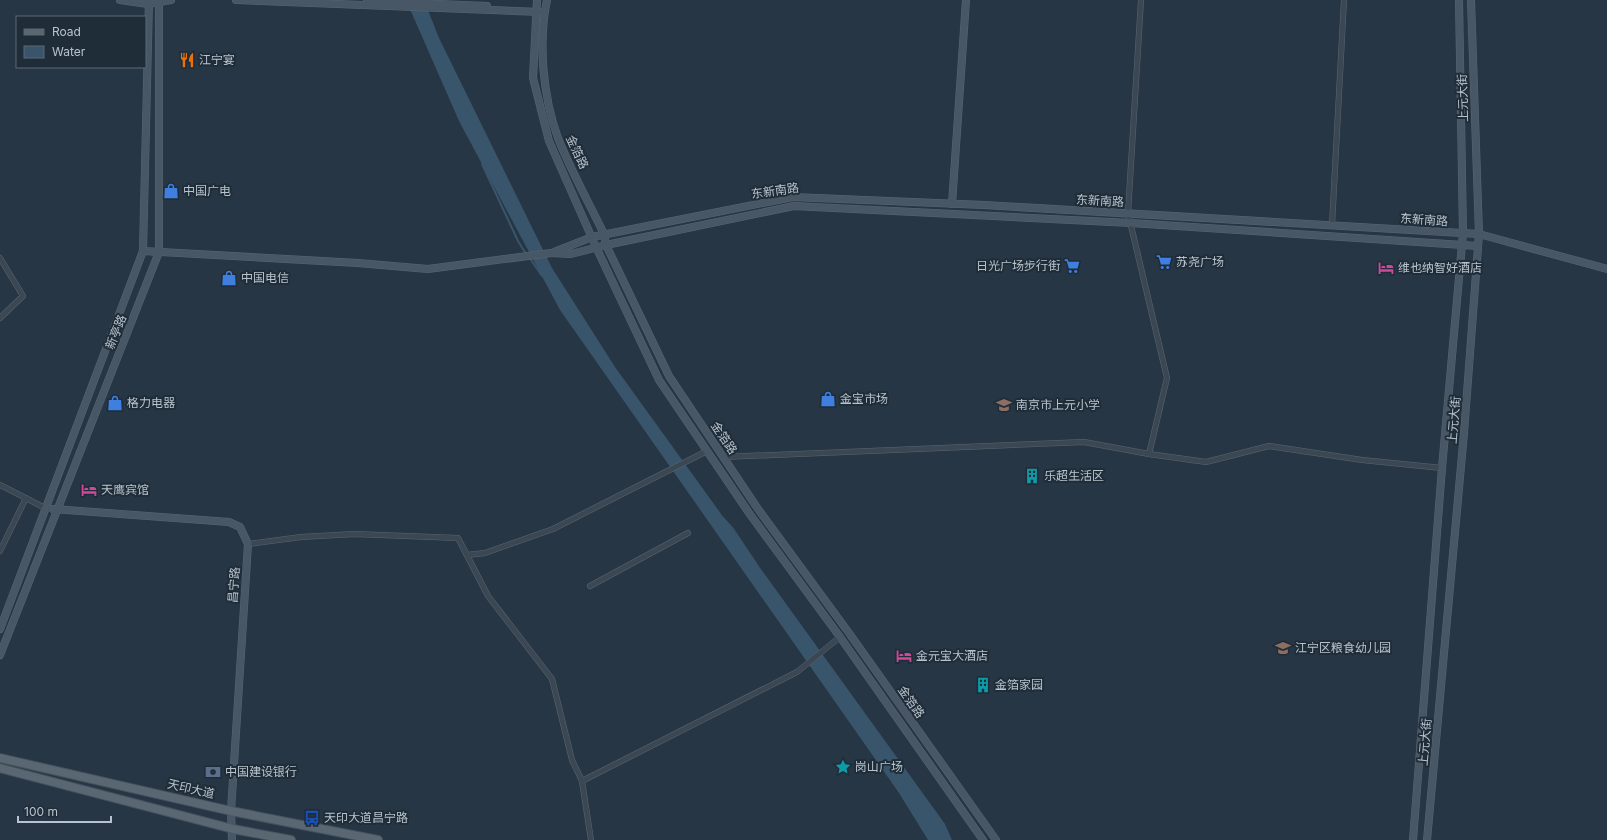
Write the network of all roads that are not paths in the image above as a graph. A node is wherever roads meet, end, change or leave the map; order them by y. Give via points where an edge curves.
1 (120, 0) edge
2 (171, 0) edge
3 (236, 0) edge
4 (340, 0) edge
5 (547, 0) edge
6 (966, 0) edge
7 (1141, 0) edge
8 (1344, 0) edge
9 (1459, 0) edge
10 (1471, 0) edge
11 (159, 1) edge
12 (149, 2) edge
13 (387, 5) junction
14 (536, 7) edge
15 (544, 12) junction
16 (952, 204) junction
17 (1128, 214) junction
18 (1131, 223) junction
19 (1332, 225) junction
20 (1463, 233) junction
21 (604, 234) junction
22 (1479, 234) junction
23 (592, 237) junction
24 (1462, 244) junction
25 (606, 245) junction
26 (1478, 246) junction
27 (596, 248) junction
28 (143, 252) junction
29 (159, 252) junction
30 (551, 253) junction
31 (0, 258) edge
32 (1607, 269) edge
33 (0, 318) edge
34 (708, 451) junction
35 (1149, 454) junction
36 (723, 457) junction
37 (1442, 468) junction
38 (0, 485) edge
39 (26, 498) junction
40 (47, 509) junction
41 (57, 510) junction
42 (688, 533) dead end
43 (248, 544) junction
44 (0, 551) edge
45 (467, 555) junction
46 (590, 586) dead end
47 (0, 629) edge
48 (840, 637) junction
49 (0, 655) edge
50 (0, 758) edge
51 (0, 768) edge
52 (582, 781) junction
53 (231, 811) junction
54 (232, 829) junction
55 (232, 840) edge
56 (291, 840) edge
57 (378, 840) edge
58 (591, 840) edge
59 (983, 840) edge
60 (996, 840) edge
61 (1413, 840) edge
62 (1427, 840) edge

1 - 12 main road
2 - 11 main road
3 - 13 main road
4 - 13 main road
5 - 15 main road, 金箔路
6 - 16 main road
7 - 17 street
8 - 19 street
9 - 20 main road, 上元大街
10 - 22 main road, 上元大街
11 - 12 main road
11 - 29 main road, 新亭路
12 - 28 main road, 新亭路
13 - 14 main road
14 - 15 main road
14 - 23 main road, 金箔路 via 533,78 549,141
15 - 21 main road, 金箔路 via 543,77 558,138
16 - 17 main road, 东新南路
16 - 21 main road, 东新南路 via 793,197
17 - 18 street
17 - 19 main road, 东新南路
18 - 24 main road, 东新南路
18 - 25 main road, 东新南路 via 794,206
18 - 35 street via 1167,378
19 - 20 main road, 东新南路
20 - 22 main road, 东新南路
20 - 24 main road, 上元大街
21 - 23 main road, 东新南路
21 - 25 main road, 金箔路
22 - 26 main road, 上元大街
22 - 32 main road, 东新南路
23 - 27 main road, 金箔路
23 - 30 main road, 东新南路
24 - 26 main road, 东新南路
24 - 37 main road, 上元大街
25 - 27 main road, 东新南路
25 - 36 main road, 金箔路 via 669,376
26 - 62 main road, 上元大街
27 - 30 main road, 东新南路 via 571,254
27 - 34 main road, 金箔路 via 660,380
28 - 29 main road
28 - 40 main road, 新亭路
29 - 30 main road via 428,269
29 - 41 main road, 新亭路
31 - 33 street via 23,296
34 - 45 street via 553,529 485,553
34 - 48 main road, 金箔路 via 749,513
35 - 36 street via 1084,442
35 - 37 street via 1206,462 1269,446 1362,460
36 - 60 main road, 金箔路 via 758,510
37 - 61 main road, 上元大街
38 - 39 street
39 - 40 street
39 - 44 street
40 - 41 main road
40 - 47 main road, 新亭路
41 - 43 main road via 229,522 240,527
41 - 49 main road, 新亭路
42 - 46 street
43 - 45 street via 354,534 458,538
43 - 53 main road, 昌宁路
45 - 52 street via 488,596 552,679 572,760
48 - 52 street via 797,672
48 - 59 main road, 金箔路
50 - 53 main road, 天印大道
51 - 54 main road
52 - 58 street
53 - 54 main road, 昌宁路
53 - 57 main road, 天印大道
54 - 55 main road, 昌宁路
54 - 56 main road

